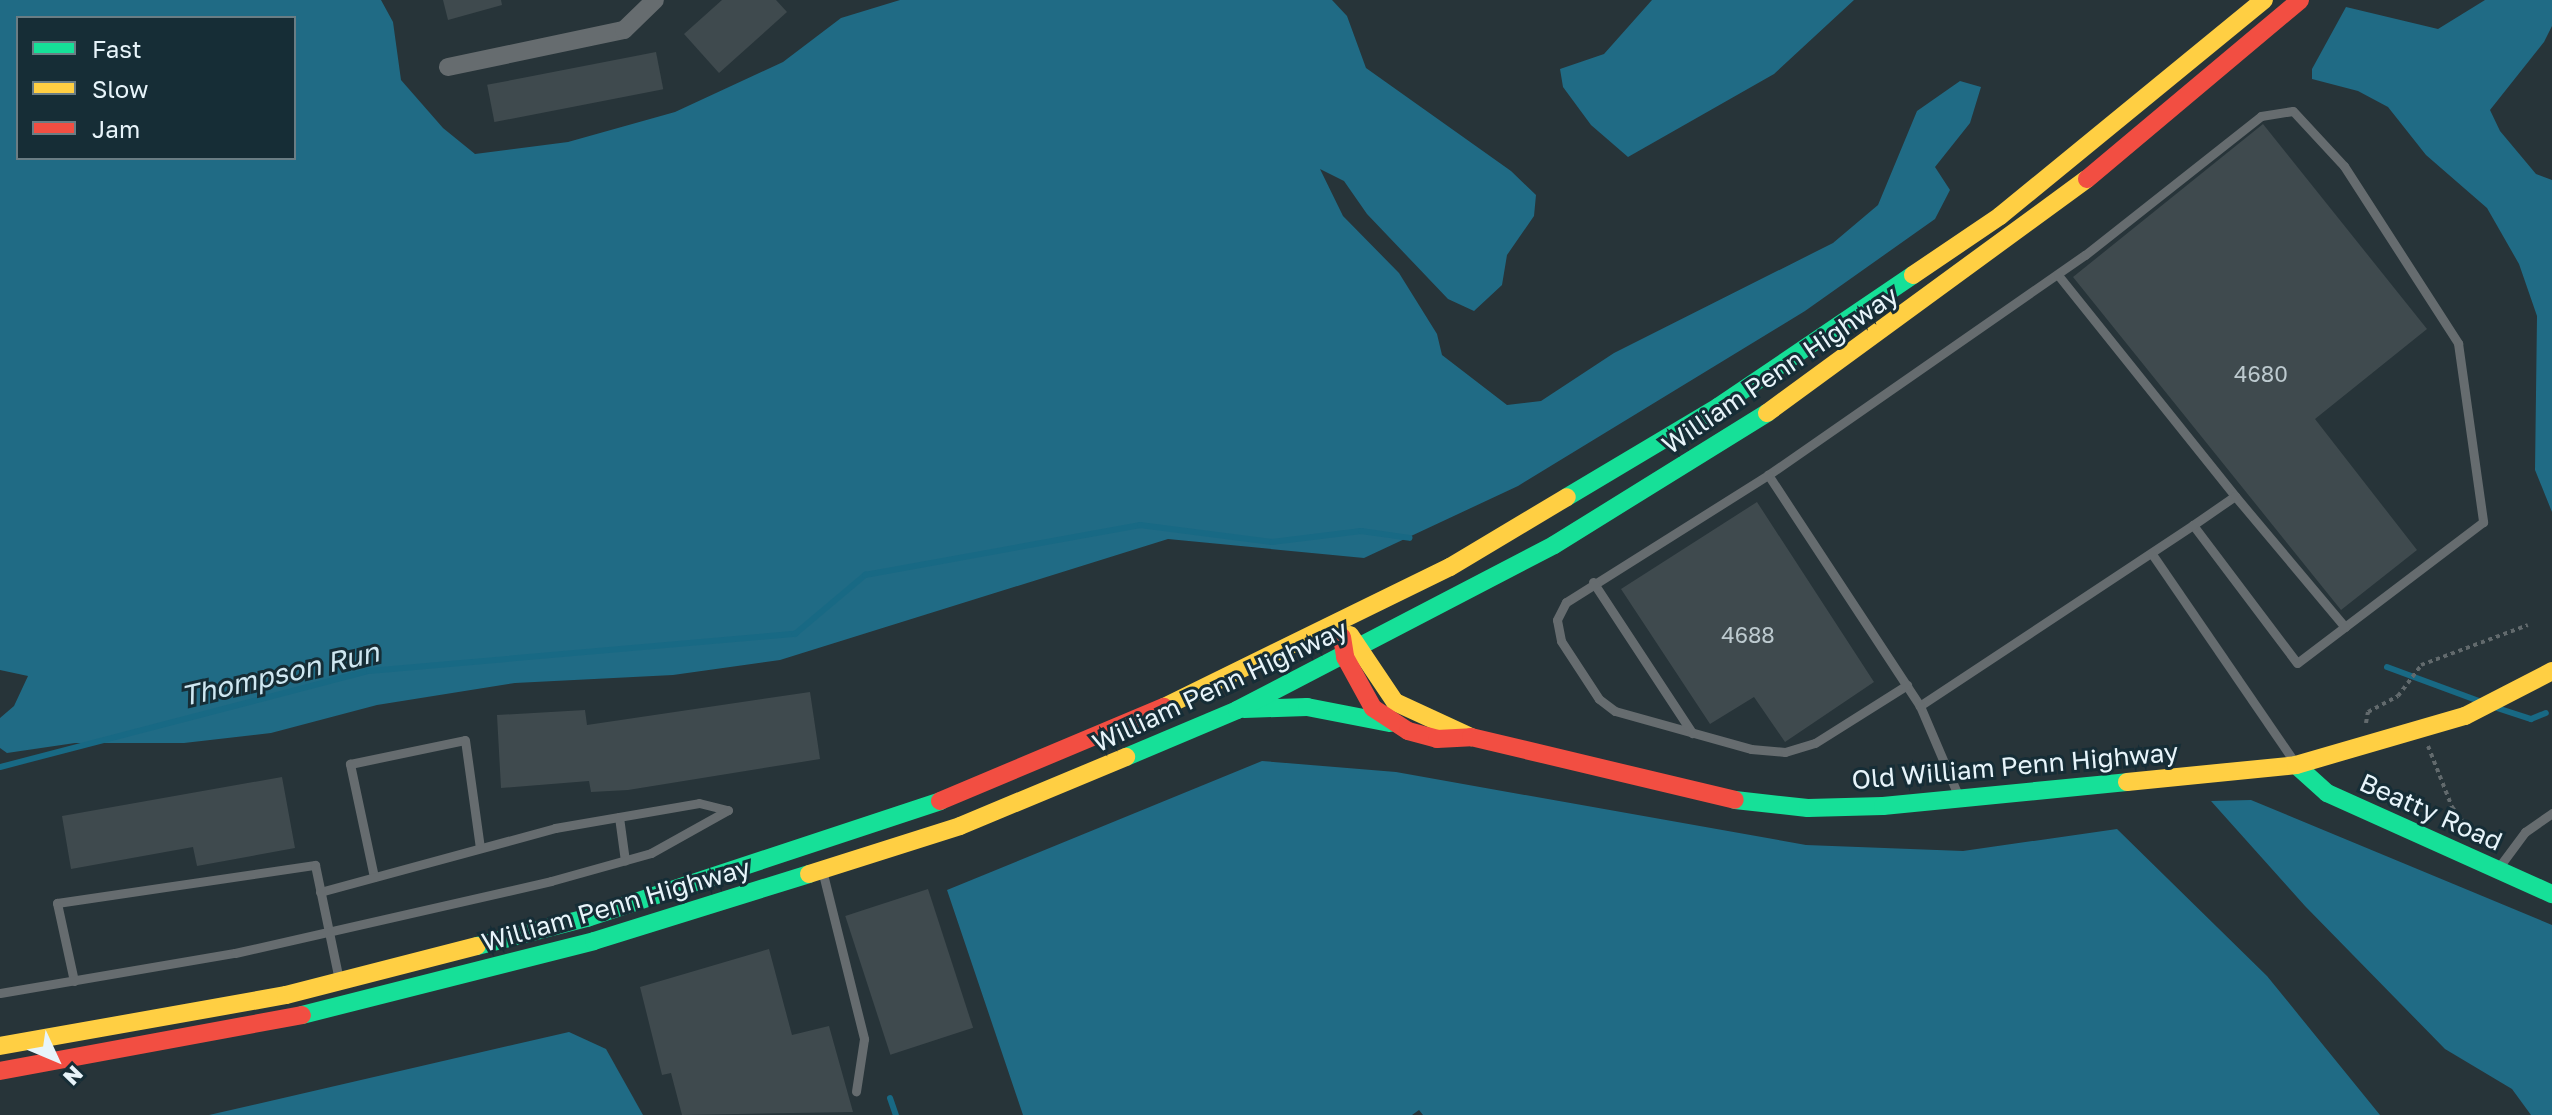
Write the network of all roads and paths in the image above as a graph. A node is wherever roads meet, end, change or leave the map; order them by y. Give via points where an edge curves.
1 (655, 0) edge
2 (2264, 0) edge
3 (2300, 0) edge
4 (448, 67) dead end
5 (2058, 275) junction
6 (1768, 475) junction
7 (2235, 496) junction
8 (2193, 525) junction
9 (2152, 554) junction
10 (1593, 582) junction
11 (1340, 624) junction
12 (2528, 625) dead end
13 (2345, 627) junction
14 (1363, 648) junction
15 (1345, 657) junction
16 (2552, 671) edge
17 (1907, 685) junction
18 (1920, 706) junction
19 (1237, 710) junction
20 (1395, 725) junction
21 (2421, 730) junction
22 (1692, 733) junction
23 (1471, 737) junction
24 (2359, 748) junction
25 (2296, 765) junction
26 (1960, 799) junction
27 (2552, 813) edge
28 (619, 817) junction
29 (480, 848) junction
30 (2510, 851) junction
31 (625, 861) junction
32 (822, 871) junction
33 (2497, 871) junction
34 (374, 877) junction
35 (320, 892) junction
36 (2552, 894) edge
37 (329, 933) junction
38 (74, 981) junction
39 (340, 982) junction
40 (0, 993) edge
41 (0, 1046) edge
42 (0, 1071) edge
43 (856, 1091) dead end

1 - 4 street via 624,30
2 - 11 main road, William Penn Highway via 2000,216 1807,349 1538,518
3 - 14 main road, William Penn Highway via 2086,180 1835,368 1554,545
5 - 6 lane
5 - 7 lane
5 - 13 lane via 2261,116 2293,111 2344,166 2458,343 2483,522
6 - 10 lane
6 - 17 lane
7 - 8 lane
7 - 13 lane
8 - 9 lane
8 - 13 lane via 2297,663
9 - 18 lane
9 - 25 lane
10 - 22 lane
10 - 22 lane via 1566,602 1557,620 1561,641 1576,664 1605,706
11 - 14 main road, Old William Penn Highway
11 - 15 main road, Old William Penn Highway
11 - 39 main road, William Penn Highway via 1146,716 873,827 587,918
12 - 24 path via 2421,665 2398,696 2368,712
14 - 15 main road, William Penn Highway
14 - 23 main road, Old William Penn Highway via 1395,702
15 - 19 main road, William Penn Highway
15 - 20 main road, Old William Penn Highway via 1373,708
16 - 21 main road, Old William Penn Highway via 2465,716
17 - 18 lane
17 - 22 lane via 1815,743 1785,752
18 - 26 lane
19 - 20 main road via 1307,707
19 - 32 main road, William Penn Highway via 1028,801
20 - 23 main road, Old William Penn Highway via 1437,739
21 - 24 main road, Old William Penn Highway
21 - 30 path via 2460,818
23 - 26 main road, Old William Penn Highway via 1772,805 1845,808
24 - 25 main road, Old William Penn Highway
25 - 26 main road, Old William Penn Highway
25 - 33 main road, Beatty Road via 2327,793
27 - 30 lane via 2525,832
28 - 29 lane
28 - 31 lane
28 - 31 lane via 699,803 728,810 675,842
29 - 34 lane
29 - 34 lane via 465,740 350,764
30 - 33 lane
31 - 37 lane
32 - 42 main road, William Penn Highway via 594,941 394,994 187,1039
32 - 43 lane via 864,1039
33 - 36 main road, Beatty Road
34 - 35 lane
35 - 37 lane
35 - 38 lane via 315,865 57,903
37 - 38 lane
37 - 39 lane
38 - 40 lane
39 - 41 main road, William Penn Highway

